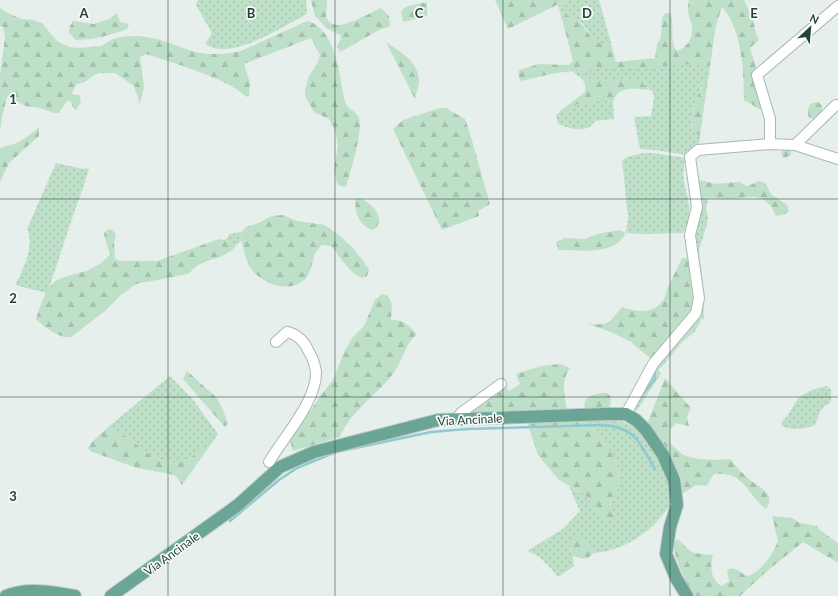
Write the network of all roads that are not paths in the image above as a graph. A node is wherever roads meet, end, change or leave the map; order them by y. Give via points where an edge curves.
1 (838, 6) edge
2 (836, 105) dead end
3 (770, 144) junction
4 (795, 145) junction
5 (838, 159) edge
6 (276, 342) dead end
7 (501, 384) dead end
8 (626, 414) junction
9 (456, 419) junction
10 (269, 462) dead end
11 (6, 596) edge
12 (75, 596) edge
13 (112, 596) edge
14 (687, 596) edge

1 - 3 street via 757,75 770,119
2 - 4 street
3 - 4 street
3 - 8 street via 698,150 690,157 697,207 690,235 699,298 696,313 652,364
4 - 5 street
6 - 10 street via 287,332 295,334 306,346 314,361 316,373 315,385 302,412
7 - 9 street
8 - 9 main road, Via Ancinale
8 - 14 main road via 646,430 663,455 674,480 677,505 670,527 666,554
9 - 13 main road, Via Ancinale via 438,420 314,452 280,467 238,505
11 - 12 main road via 13,593 47,591

